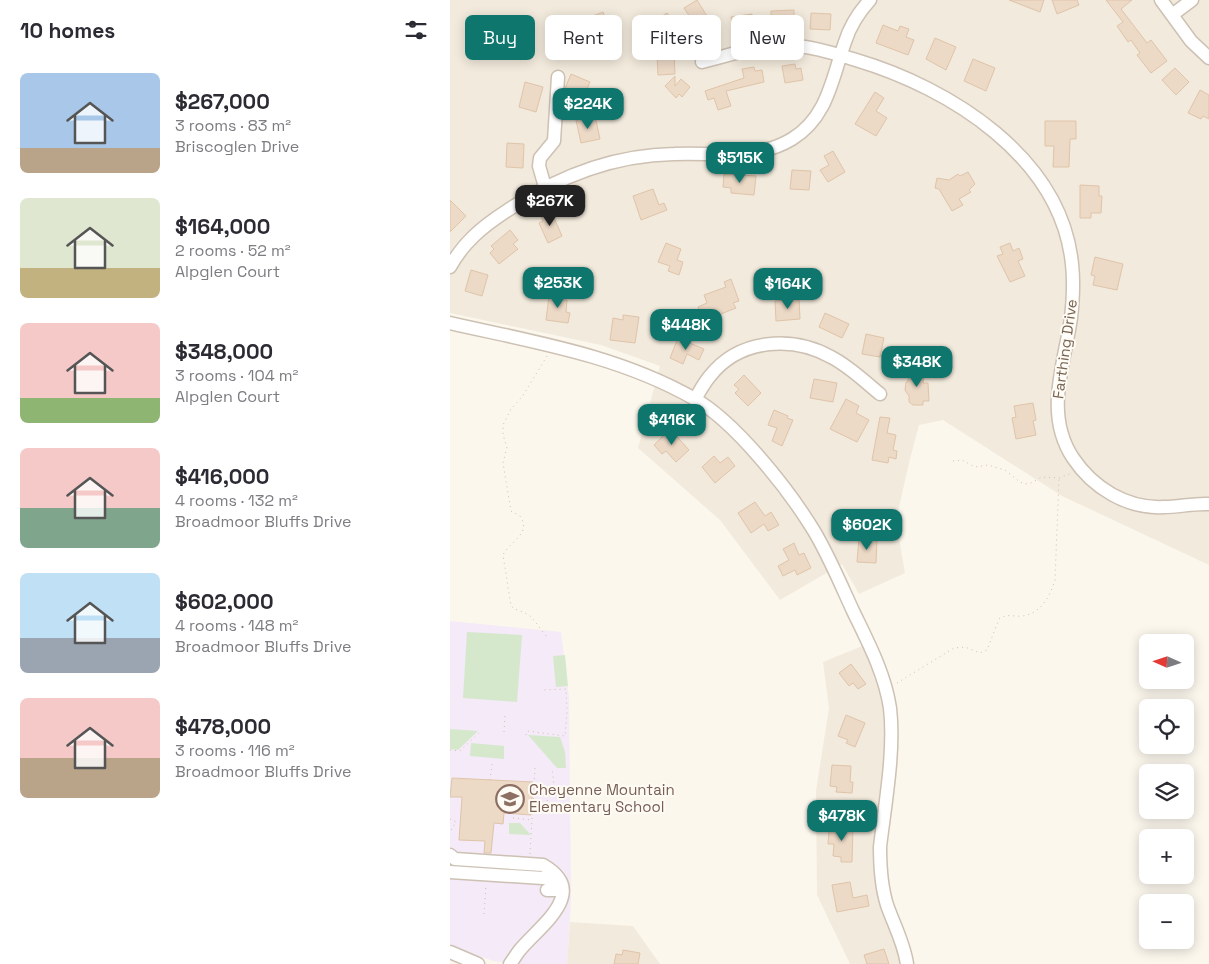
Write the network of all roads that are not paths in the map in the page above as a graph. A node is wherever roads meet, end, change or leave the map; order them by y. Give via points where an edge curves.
1 (870, 0) edge
2 (1161, 0) edge
3 (1192, 0) edge
4 (1172, 15) junction
5 (841, 55) junction
6 (1209, 58) edge
7 (702, 62) dead end
8 (558, 77) dead end
9 (545, 187) junction
10 (450, 267) edge
11 (450, 323) edge
12 (880, 394) dead end
13 (695, 399) junction
14 (1209, 504) edge
15 (450, 855) edge
16 (450, 872) edge
17 (560, 884) junction
18 (547, 890) dead end
19 (450, 952) edge
20 (478, 964) edge
21 (510, 964) edge
22 (907, 964) edge

1 - 5 street via 851,27
2 - 4 street
3 - 4 street
4 - 6 street via 1191,41
5 - 7 street, Farthing Drive via 782,45
5 - 9 street via 822,108 805,128 785,143 748,154 674,154 627,159 594,167
5 - 14 street, Farthing Drive via 912,79 976,117 1020,157 1053,202 1070,250 1073,281 1071,317 1057,389 1058,416 1066,445 1082,470 1102,489 1136,504 1165,507
8 - 9 street via 554,140 540,158 539,166
9 - 10 street via 485,226 463,246
11 - 13 street via 592,355 622,365
12 - 13 street via 833,358 809,347 784,342 759,345 725,362 710,376
13 - 22 street via 730,427 792,499 814,531 878,665 890,708 891,739 880,863 885,898
15 - 17 street via 456,859 543,865 552,870
16 - 17 street
17 - 18 street
17 - 21 street via 561,904 556,912 525,937
19 - 20 street

